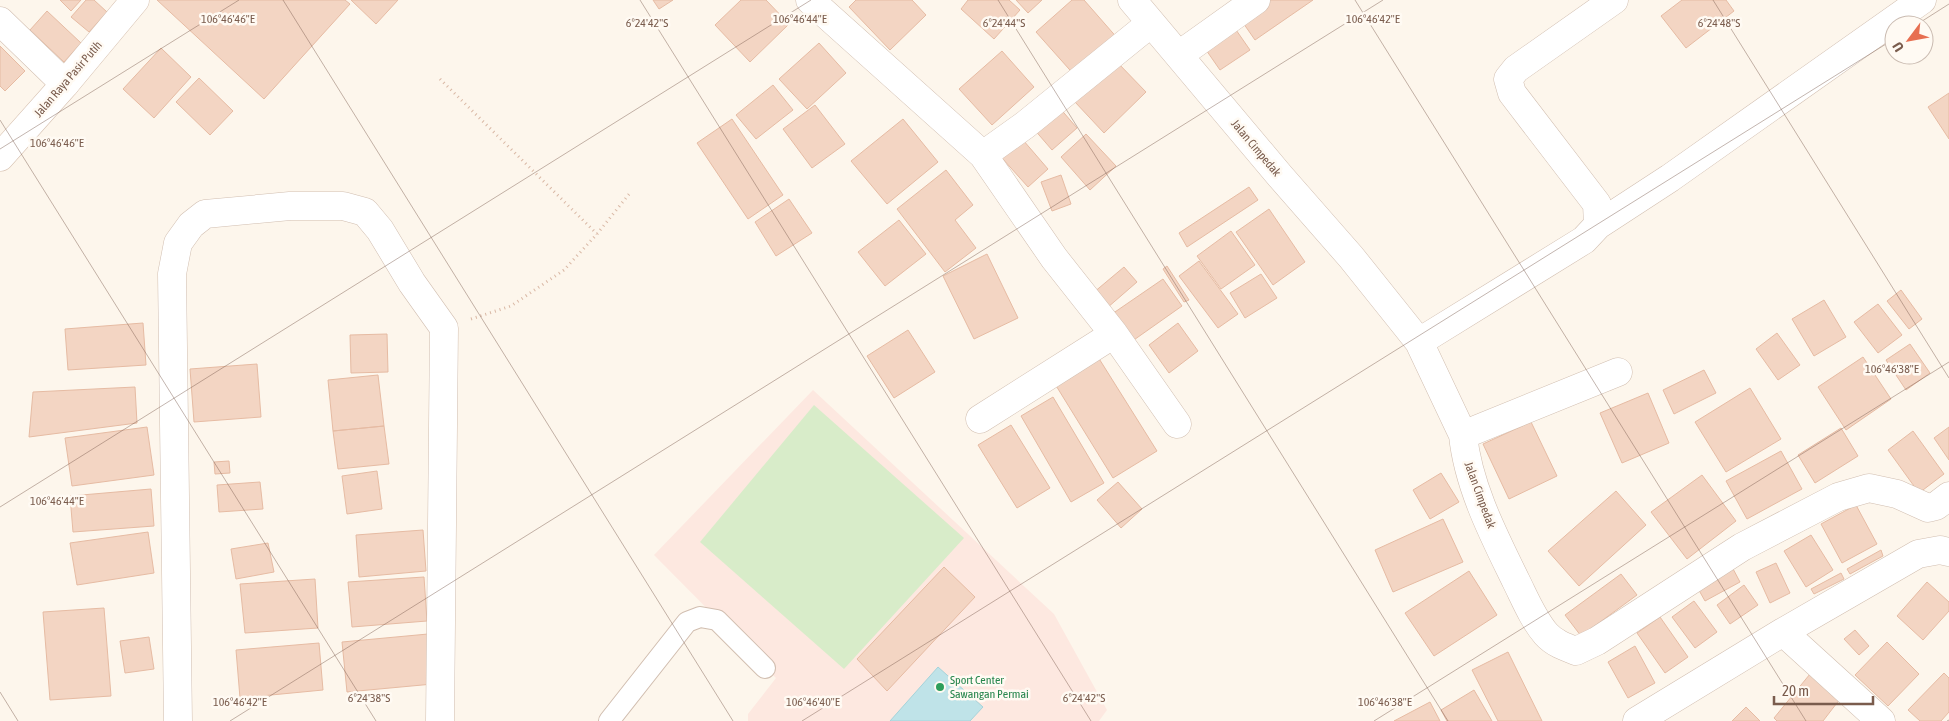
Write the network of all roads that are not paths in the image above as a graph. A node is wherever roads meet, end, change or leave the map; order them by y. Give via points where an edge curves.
1 (135, 0) edge
2 (810, 0) edge
3 (1132, 0) edge
4 (1256, 0) edge
5 (1614, 0) edge
6 (1922, 0) edge
7 (0, 22) edge
8 (1150, 23) junction
9 (1179, 55) junction
10 (65, 84) junction
11 (983, 155) junction
12 (0, 157) edge
13 (1598, 225) junction
14 (1114, 334) junction
15 (1418, 342) junction
16 (1618, 372) dead end
17 (980, 419) dead end
18 (1177, 424) dead end
19 (1463, 435) junction
20 (1938, 502) edge
21 (1944, 551) edge
22 (1783, 632) junction
23 (765, 668) dead end
24 (1645, 719) edge
25 (178, 721) edge
26 (440, 721) edge
27 (609, 721) edge
28 (1881, 721) edge

1 - 10 street, Jalan Raya Pasir Putih
2 - 11 street
3 - 8 street, Jalan Cimpedak
4 - 9 street
5 - 13 street via 1516,69 1508,79 1512,93 1597,204
6 - 13 street
7 - 10 street
8 - 9 street, Jalan Cimpedak
8 - 11 street via 1025,125
9 - 15 street, Jalan Cimpedak via 1351,257
10 - 12 street, Jalan Raya Pasir Putih
11 - 14 street via 1054,258
13 - 15 street via 1584,240
14 - 17 street
14 - 18 street
15 - 19 street, Jalan Cimpedak
16 - 19 street
19 - 20 street, Jalan Cimpedak via 1477,494 1528,606 1547,635 1561,646 1576,650 1597,641 1742,547 1838,497 1869,488
20 - 21 street
21 - 22 street via 1918,554
22 - 24 street
22 - 28 street
23 - 27 lane via 717,620 700,617 687,622
25 - 26 street via 172,274 178,243 191,225 205,214 299,206 343,206 365,212 444,328

